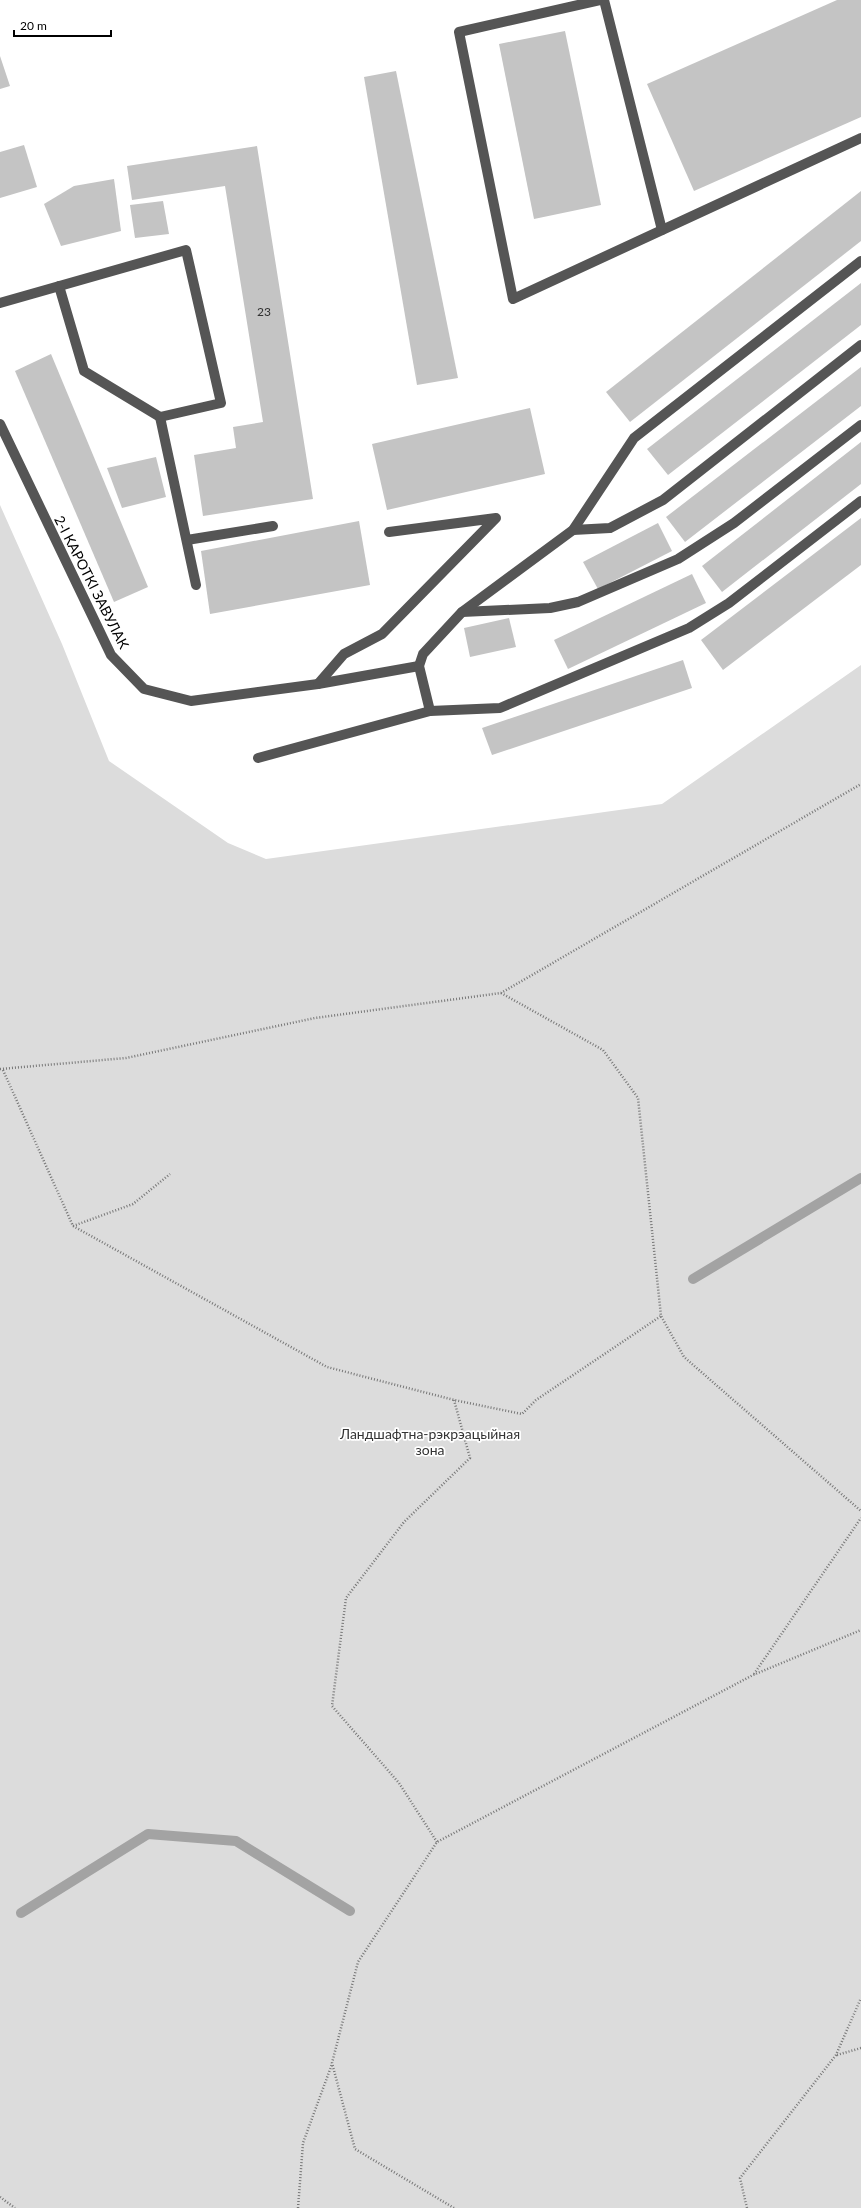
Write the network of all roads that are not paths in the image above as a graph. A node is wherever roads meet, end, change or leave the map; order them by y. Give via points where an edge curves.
1 (600, 0) edge
2 (604, 0) edge
3 (861, 138) edge
4 (662, 230) junction
5 (861, 261) edge
6 (59, 286) junction
7 (0, 303) edge
8 (861, 345) edge
9 (160, 417) junction
10 (0, 424) edge
11 (861, 425) edge
12 (861, 501) edge
13 (273, 526) dead end
14 (573, 530) junction
15 (389, 532) dead end
16 (187, 540) junction
17 (196, 585) dead end
18 (462, 612) junction
19 (418, 666) junction
20 (318, 684) junction
21 (430, 711) junction
22 (258, 758) dead end

1 - 4 street via 459,32 513,299
2 - 4 street
3 - 4 street
5 - 14 street via 634,438
6 - 7 street
6 - 9 street via 84,370
6 - 9 street via 186,250 221,403
8 - 14 street via 663,500 610,528
9 - 16 street
10 - 20 street, 2-І КАРОТКІ ЗАВУЛАК via 111,655 144,689 190,701
11 - 18 street via 734,523 678,559 578,602 550,608
12 - 21 street via 729,603 689,628 500,708
13 - 16 street
14 - 18 street
15 - 20 street via 496,518 382,634 344,654
16 - 17 street
18 - 19 street via 423,654
19 - 20 street, 2-І КАРОТКІ ЗАВУЛАК
19 - 21 street
21 - 22 street

